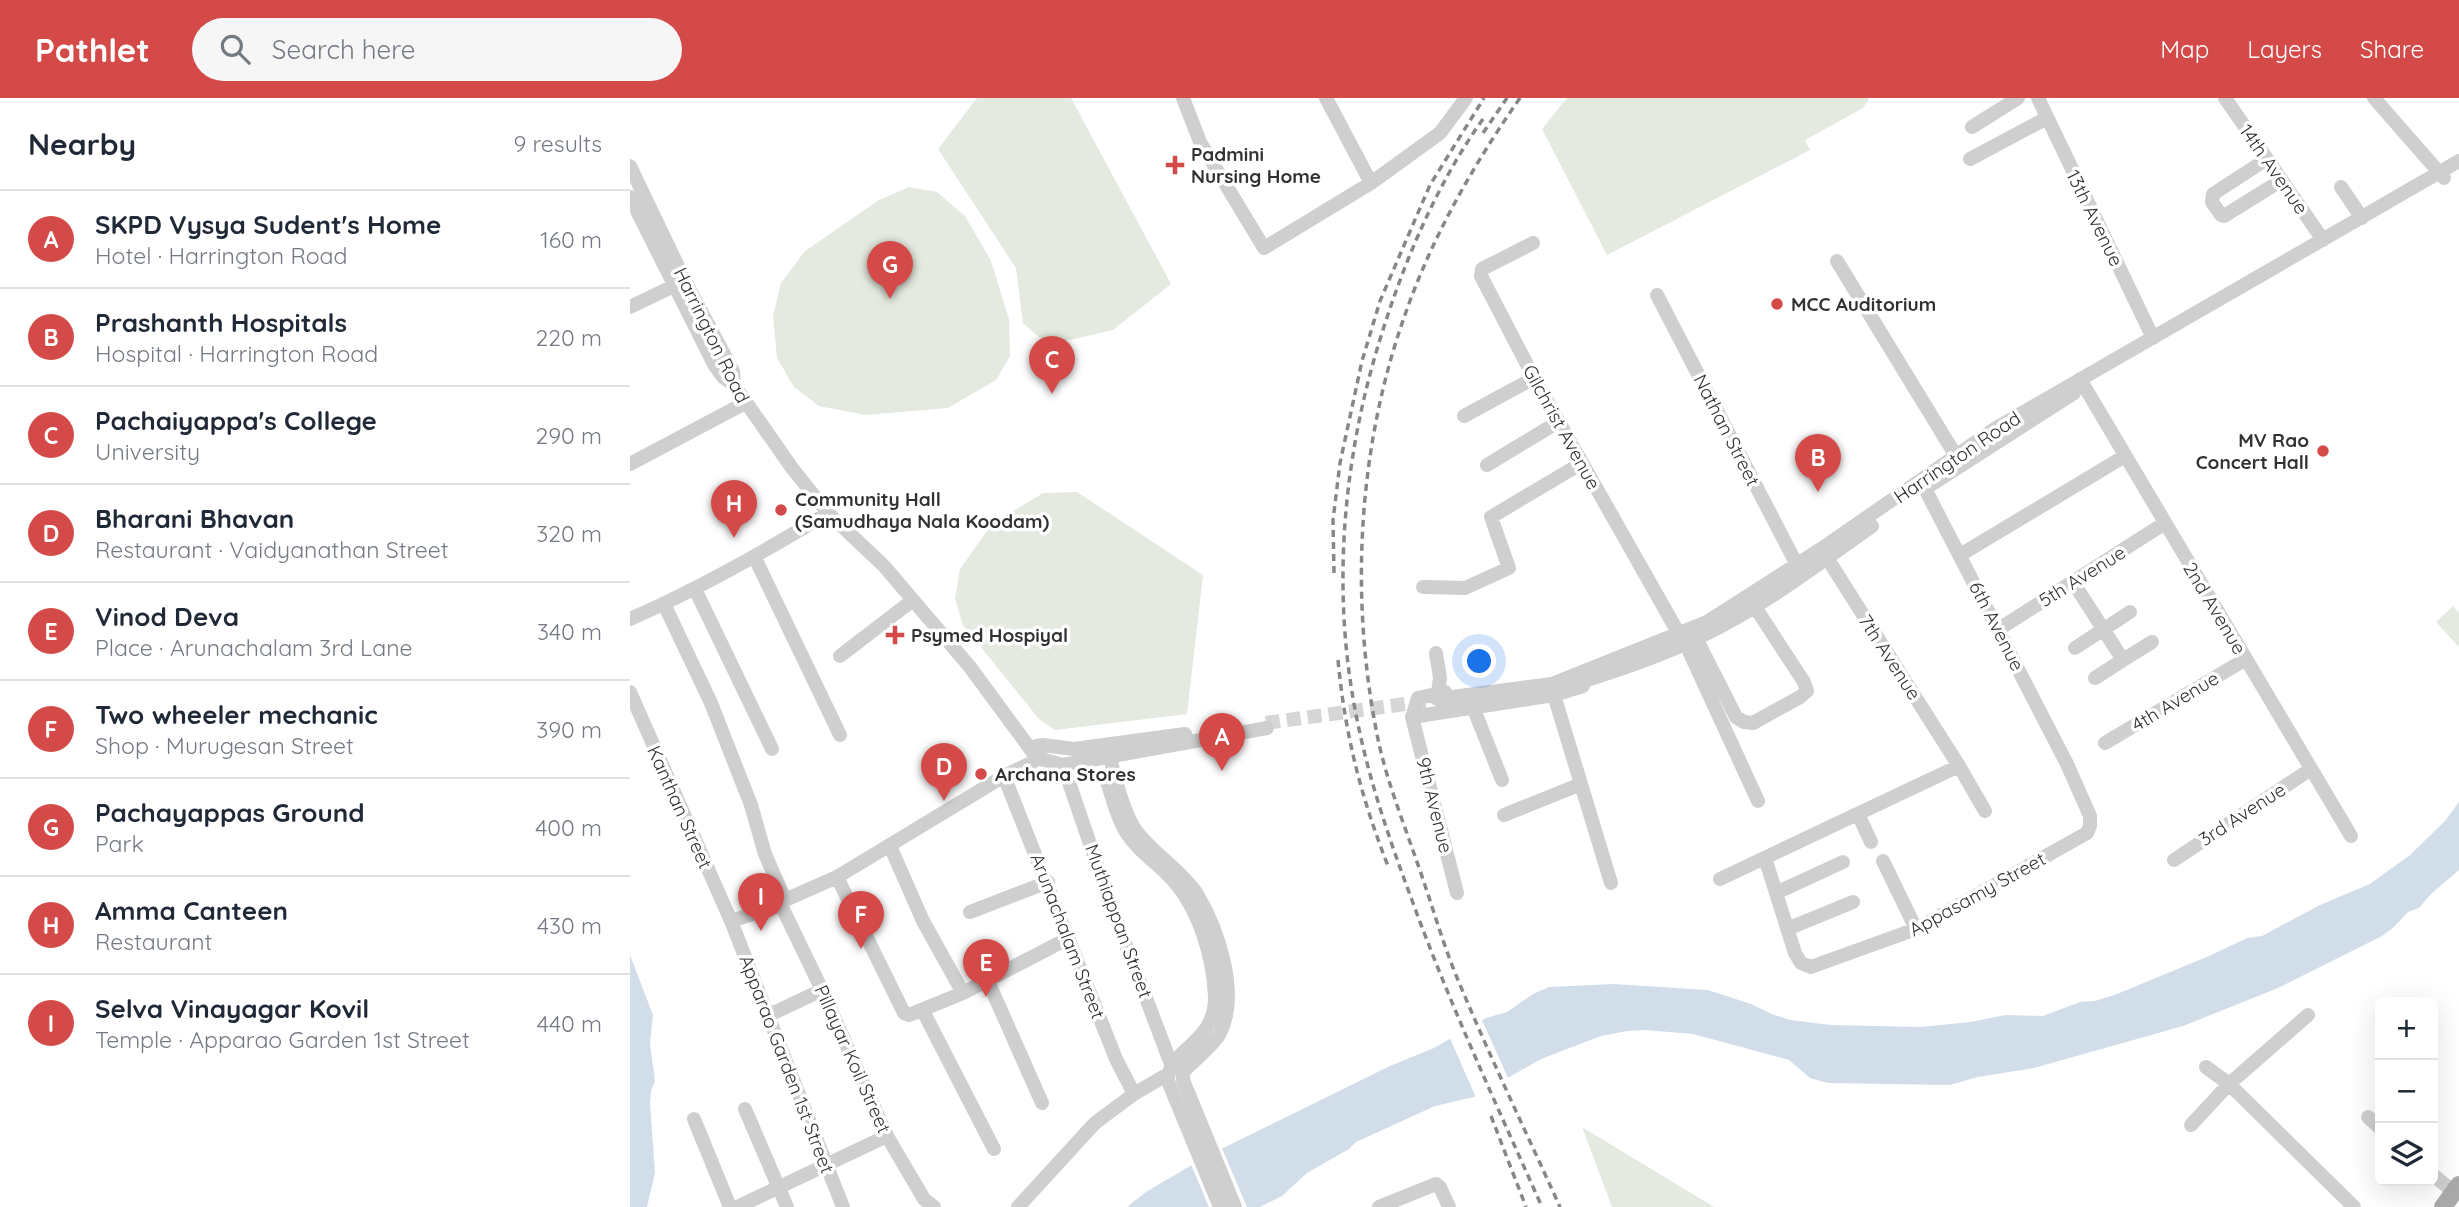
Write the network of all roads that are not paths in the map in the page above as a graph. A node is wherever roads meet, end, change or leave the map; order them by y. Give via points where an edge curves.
1 (1183, 98) edge
2 (1326, 98) edge
3 (1466, 98) edge
4 (2018, 98) edge
5 (2038, 98) edge
6 (2225, 98) edge
7 (2374, 98) edge
8 (2047, 118) junction
9 (1972, 127) dead end
10 (1970, 159) dead end
11 (2267, 159) junction
12 (2459, 162) edge
13 (630, 166) edge
14 (2459, 170) edge
15 (2442, 176) junction
16 (2282, 180) junction
17 (1371, 183) junction
18 (2341, 187) dead end
19 (634, 200) edge
20 (2362, 218) junction
21 (2323, 240) junction
22 (1533, 243) dead end
23 (1838, 261) dead end
24 (679, 283) junction
25 (1657, 295) dead end
26 (630, 307) edge
27 (2153, 338) junction
28 (1534, 379) junction
29 (2082, 382) junction
30 (744, 403) junction
31 (1464, 416) dead end
32 (1558, 422) junction
33 (1956, 456) junction
34 (2125, 456) junction
35 (1582, 463) junction
36 (630, 464) edge
37 (1488, 465) dead end
38 (1923, 485) junction
39 (828, 513) junction
40 (2165, 523) junction
41 (1824, 554) junction
42 (1960, 555) junction
43 (755, 558) junction
44 (1797, 565) junction
45 (2073, 582) junction
46 (1423, 587) dead end
47 (695, 589) junction
48 (913, 600) junction
49 (664, 604) junction
50 (1755, 607) junction
51 (2130, 612) dead end
52 (630, 619) edge
53 (1999, 629) junction
54 (2104, 629) junction
55 (1692, 637) junction
56 (2152, 642) dead end
57 (2075, 648) dead end
58 (1436, 653) dead end
59 (840, 656) dead end
60 (2246, 659) junction
61 (2123, 660) junction
62 (2095, 678) dead end
63 (630, 692) edge
64 (1554, 695) junction
65 (1438, 696) junction
66 (1473, 707) junction
67 (1412, 717) junction
68 (840, 735) dead end
69 (2105, 743) dead end
70 (772, 749) dead end
71 (1037, 750) junction
72 (1107, 758) junction
73 (2067, 764) joint
74 (1063, 765) junction
75 (1959, 766) junction
76 (2311, 769) junction
77 (1004, 776) junction
78 (1502, 780) dead end
79 (1581, 784) junction
80 (1758, 801) dead end
81 (1985, 811) dead end
82 (1858, 814) junction
83 (1504, 815) dead end
84 (2351, 836) dead end
85 (1871, 842) dead end
86 (890, 846) junction
87 (1765, 858) junction
88 (2174, 860) dead end
89 (1883, 861) dead end
90 (1843, 862) dead end
91 (837, 877) junction
92 (1720, 879) dead end
93 (1048, 882) junction
94 (1611, 883) dead end
95 (1457, 893) dead end
96 (1776, 893) junction
97 (783, 902) junction
98 (1853, 902) dead end
99 (970, 912) dead end
100 (731, 921) junction
101 (1787, 929) junction
102 (1916, 929) junction
103 (1069, 938) junction
104 (987, 979) junction
105 (822, 990) junction
106 (962, 993) junction
107 (923, 1011) junction
108 (769, 1015) junction
109 (2308, 1015) dead end
110 (2206, 1067) dead end
111 (1174, 1070) junction
112 (2229, 1084) junction
113 (1134, 1094) junction
114 (1181, 1098) junction
115 (1042, 1103) dead end
116 (745, 1109) dead end
117 (2368, 1117) dead end
118 (694, 1119) dead end
119 (2375, 1123) edge
120 (2191, 1125) dead end
121 (887, 1136) junction
122 (994, 1149) dead end
123 (827, 1164) junction
124 (2438, 1180) edge
125 (779, 1187) junction
126 (2457, 1197) edge
127 (730, 1207) edge
128 (737, 1207) edge
129 (787, 1207) edge
130 (843, 1207) edge
131 (934, 1207) edge
132 (1018, 1207) edge
133 (1220, 1207) edge
134 (1235, 1207) edge
135 (1379, 1207) edge
136 (1448, 1207) edge
137 (2354, 1207) edge
138 (2443, 1207) edge

1 - 17 street via 1200,142 1264,248
2 - 17 street
3 - 17 street via 1440,133
4 - 9 street
5 - 8 street, 13th Avenue
6 - 11 street, 14th Avenue
7 - 15 street
8 - 10 street
8 - 27 street, 13th Avenue
11 - 16 street, 14th Avenue
11 - 16 street via 2213,194 2212,202 2221,215
12 - 15 street, Harrington Road
13 - 19 street
14 - 15 street
15 - 20 street, Harrington Road
15 - 29 street
16 - 21 street, 14th Avenue
18 - 20 street
19 - 24 street, Harrington Road
20 - 21 street, Harrington Road
21 - 27 street, Harrington Road
22 - 28 street, Gilchrist Avenue via 1480,271
23 - 33 street
24 - 26 street
24 - 30 street, Harrington Road via 733,371 734,385
25 - 44 street, Nathan Street
27 - 29 street, Harrington Road
28 - 31 street
28 - 32 street, Gilchrist Avenue
29 - 33 street, Harrington Road via 1996,428
29 - 34 street, 2nd Avenue
29 - 38 street
30 - 36 street
30 - 39 street, Harrington Road
32 - 35 street, Gilchrist Avenue
32 - 37 street
33 - 38 street, Harrington Road
34 - 40 street, 2nd Avenue
34 - 42 street
35 - 46 street via 1492,517 1509,568 1506,571 1465,588
35 - 55 street, Gilchrist Avenue
38 - 41 street, Harrington Road
38 - 42 street, 6th Avenue
39 - 43 street
39 - 48 street, Harrington Road
40 - 45 street, 5th Avenue
40 - 60 street, 2nd Avenue
41 - 44 street, Harrington Road
41 - 50 street
41 - 75 street, 7th Avenue
42 - 53 street, 6th Avenue
43 - 47 street
43 - 68 street
44 - 55 street, Harrington Road
45 - 53 street, 5th Avenue
45 - 54 street
47 - 49 street
47 - 70 street
48 - 59 street
48 - 71 street, Harrington Road
49 - 52 street
49 - 97 street, Pillayar Koil Street via 711,703
50 - 55 street
50 - 55 street via 1807,691 1753,723 1736,717
51 - 54 street
53 - 73 street, 6th Avenue
54 - 57 street
54 - 61 street
55 - 64 street via 1670,659
55 - 65 street, Harrington Road via 1552,684
55 - 80 street
56 - 61 street
58 - 65 street
60 - 69 street, 4th Avenue
60 - 76 street, 2nd Avenue
61 - 62 street
63 - 100 street, Kanthan Street
64 - 66 street
64 - 79 street
65 - 67 street, Harrington Road via 1418,698
66 - 67 street
66 - 78 street
67 - 95 street, 9th Avenue
71 - 72 street via 1267,725
71 - 74 street
71 - 77 street
72 - 74 street
72 - 111 street via 1130,819 1196,894 1224,962 1227,1007 1220,1033
73 - 102 street, Appasamy Street via 2090,816 2087,833
74 - 111 street, Muthiappan Street
75 - 81 street, 7th Avenue
75 - 82 street
76 - 84 street, 2nd Avenue
76 - 88 street, 3rd Avenue
77 - 86 street
77 - 93 street, Arunachalam Street
79 - 83 street
79 - 94 street
82 - 85 street
82 - 87 street
86 - 91 street
86 - 106 street
87 - 92 street
87 - 96 street
89 - 102 street
90 - 96 street
91 - 97 street
91 - 107 street via 904,1013
93 - 99 street
93 - 103 street, Arunachalam Street
96 - 101 street
97 - 100 street
97 - 105 street, Pillayar Koil Street
98 - 101 street
100 - 108 street, Apparao Garden 1st Street
101 - 102 street, Appasamy Street via 1801,963 1811,967
103 - 104 street
103 - 113 street, Arunachalam Street
104 - 106 street
104 - 115 street
105 - 108 street
105 - 121 street, Pillayar Koil Street
106 - 107 street
107 - 122 street
108 - 123 street, Apparao Garden 1st Street
109 - 112 street
110 - 112 street
111 - 113 street
111 - 114 street, Muthiappan Street
112 - 120 street
112 - 137 street
113 - 132 street via 1095,1123
114 - 133 street
114 - 134 street
116 - 125 street
117 - 119 street
118 - 127 street
121 - 123 street
121 - 131 street, Pillayar Koil Street via 924,1199
123 - 125 street
123 - 130 street, Apparao Garden 1st Street
124 - 126 street
125 - 128 street
125 - 129 street
126 - 138 main road
135 - 136 street via 1436,1184

